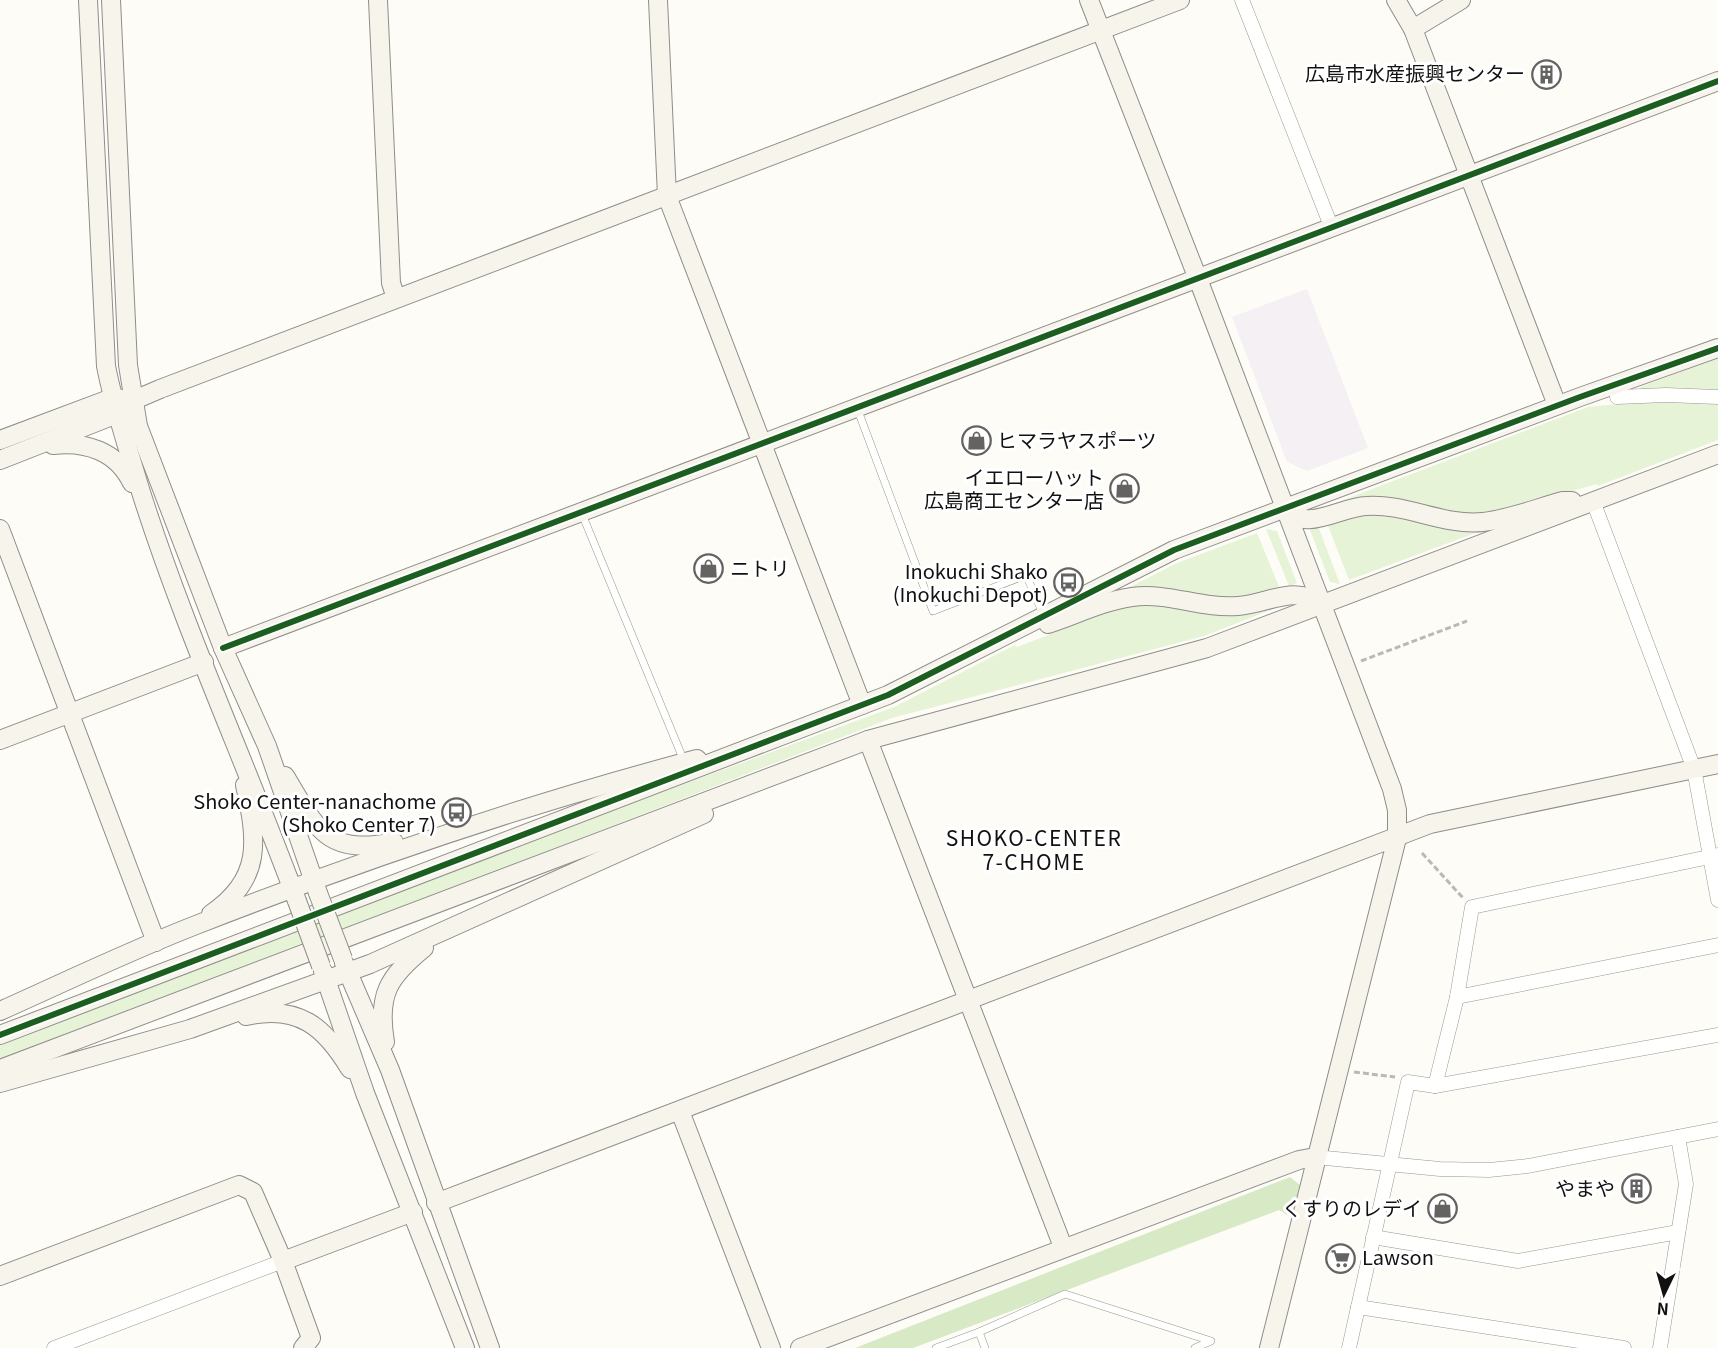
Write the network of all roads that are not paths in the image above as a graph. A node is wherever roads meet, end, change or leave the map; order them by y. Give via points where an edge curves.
1 (88, 0) edge
2 (111, 0) edge
3 (378, 0) edge
4 (658, 0) edge
5 (1089, 0) edge
6 (1180, 0) edge
7 (1242, 0) edge
8 (1396, 0) edge
9 (1461, 0) edge
10 (1413, 29) junction
11 (1100, 30) junction
12 (1718, 81) edge
13 (118, 157) junction
14 (96, 158) junction
15 (1469, 176) junction
16 (667, 196) junction
17 (1331, 226) junction
18 (1198, 279) junction
19 (396, 298) junction
20 (1718, 348) edge
21 (1617, 397) dead end
22 (1718, 397) edge
23 (132, 401) junction
24 (1557, 405) junction
25 (114, 406) junction
26 (857, 408) junction
27 (0, 440) edge
28 (763, 444) junction
29 (1718, 454) edge
30 (7, 458) edge
31 (1593, 501) junction
32 (1286, 508) junction
33 (582, 511) junction
34 (0, 529) edge
35 (161, 554) junction
36 (1322, 604) junction
37 (1044, 616) junction
38 (223, 648) junction
39 (981, 648) junction
40 (204, 663) junction
41 (862, 705) junction
42 (70, 714) junction
43 (791, 734) junction
44 (0, 740) edge
45 (868, 740) junction
46 (267, 746) junction
47 (237, 748) junction
48 (685, 762) junction
49 (814, 762) junction
50 (1718, 764) edge
51 (1694, 769) junction
52 (446, 832) junction
53 (1397, 838) junction
54 (1714, 856) edge
55 (316, 887) junction
56 (295, 896) junction
57 (1718, 900) edge
58 (194, 926) junction
59 (442, 934) junction
60 (156, 942) junction
61 (1718, 945) edge
62 (345, 966) junction
63 (324, 974) junction
64 (1457, 997) junction
65 (968, 999) junction
66 (0, 1011) edge
67 (190, 1029) junction
68 (0, 1035) edge
69 (1718, 1035) edge
70 (0, 1069) edge
71 (390, 1070) junction
72 (0, 1083) edge
73 (1435, 1086) junction
74 (365, 1093) junction
75 (680, 1111) junction
76 (1718, 1129) edge
77 (1678, 1137) junction
78 (1316, 1157) junction
79 (1388, 1162) junction
80 (436, 1203) junction
81 (413, 1212) junction
82 (1678, 1232) junction
83 (1373, 1237) junction
84 (1063, 1247) junction
85 (283, 1261) junction
86 (0, 1276) edge
87 (1358, 1307) junction
88 (979, 1332) junction
89 (54, 1348) edge
90 (303, 1348) edge
91 (465, 1348) edge
92 (490, 1348) edge
93 (771, 1348) edge
94 (800, 1348) edge
95 (936, 1348) edge
96 (985, 1348) edge
97 (1195, 1348) edge
98 (1269, 1348) edge
99 (1349, 1348) edge
100 (1624, 1348) edge
101 (1660, 1348) edge

1 - 14 street
2 - 13 street
3 - 19 street via 391,284
4 - 16 street
5 - 11 street
6 - 11 street
7 - 17 street
8 - 10 street
9 - 10 street
10 - 15 street
11 - 16 street
11 - 18 street
12 - 15 street
13 - 14 street
13 - 23 street
14 - 25 street via 106,366
15 - 17 street
15 - 24 street
16 - 19 street
16 - 28 street
17 - 18 street
18 - 26 street
18 - 32 street
19 - 23 street
20 - 24 street
21 - 22 street
23 - 25 street
23 - 38 street via 138,426
24 - 32 street
25 - 27 street
25 - 30 street
25 - 35 street
26 - 28 street
26 - 37 lane via 933,611 1026,575
28 - 33 street
28 - 41 street
29 - 31 street
30 - 35 street via 46,446 73,443 91,446 115,460 126,471
31 - 32 street via 1563,501 1494,520 1471,522 1375,505 1346,508 1305,520 1296,518
31 - 36 street
31 - 51 street
32 - 36 street
32 - 37 street via 1174,550
33 - 38 street
33 - 48 lane
34 - 42 street
35 - 40 street
36 - 39 street via 1297,593 1253,605 1223,607 1166,596 1130,597
36 - 45 street via 1207,648
36 - 53 street via 1392,789
37 - 39 street
38 - 46 street
39 - 41 street
40 - 42 street
40 - 47 street
41 - 43 street
42 - 44 street
42 - 60 street
43 - 48 street
43 - 68 street
45 - 49 street
45 - 65 street
46 - 52 street via 314,823 334,841 369,847
46 - 55 street
47 - 56 street
47 - 58 street via 253,825 251,869 221,907
48 - 52 street
49 - 59 street
49 - 70 street
50 - 51 street
51 - 53 street via 1430,824
51 - 54 street
52 - 55 street
53 - 65 street
53 - 78 street
54 - 57 street
54 - 64 street via 1472,907
55 - 56 street
55 - 62 street, bridge
56 - 58 street
56 - 63 street, bridge
58 - 60 street
59 - 62 street
59 - 71 street via 398,969 387,987 380,1016
60 - 66 street
61 - 64 street
62 - 63 street
62 - 71 street
63 - 67 street
63 - 74 street
64 - 73 street
65 - 75 street
65 - 84 street
67 - 72 street
67 - 74 street via 254,1014 304,1018 320,1028 339,1051
69 - 73 street
71 - 80 street
73 - 79 street via 1408,1082
74 - 81 street
75 - 80 street
75 - 93 street
76 - 77 street
77 - 79 street via 1489,1170
77 - 82 street via 1686,1184
78 - 79 street
78 - 84 street
78 - 98 street
79 - 83 street
80 - 92 street
81 - 85 street
81 - 91 street
82 - 83 street via 1518,1261
82 - 101 street
83 - 87 street
84 - 94 street
85 - 86 street via 253,1192 239,1185
85 - 89 street
85 - 90 street via 311,1338
87 - 99 street
87 - 100 street
88 - 95 lane
88 - 96 lane
88 - 97 lane via 1065,1294 1211,1341

